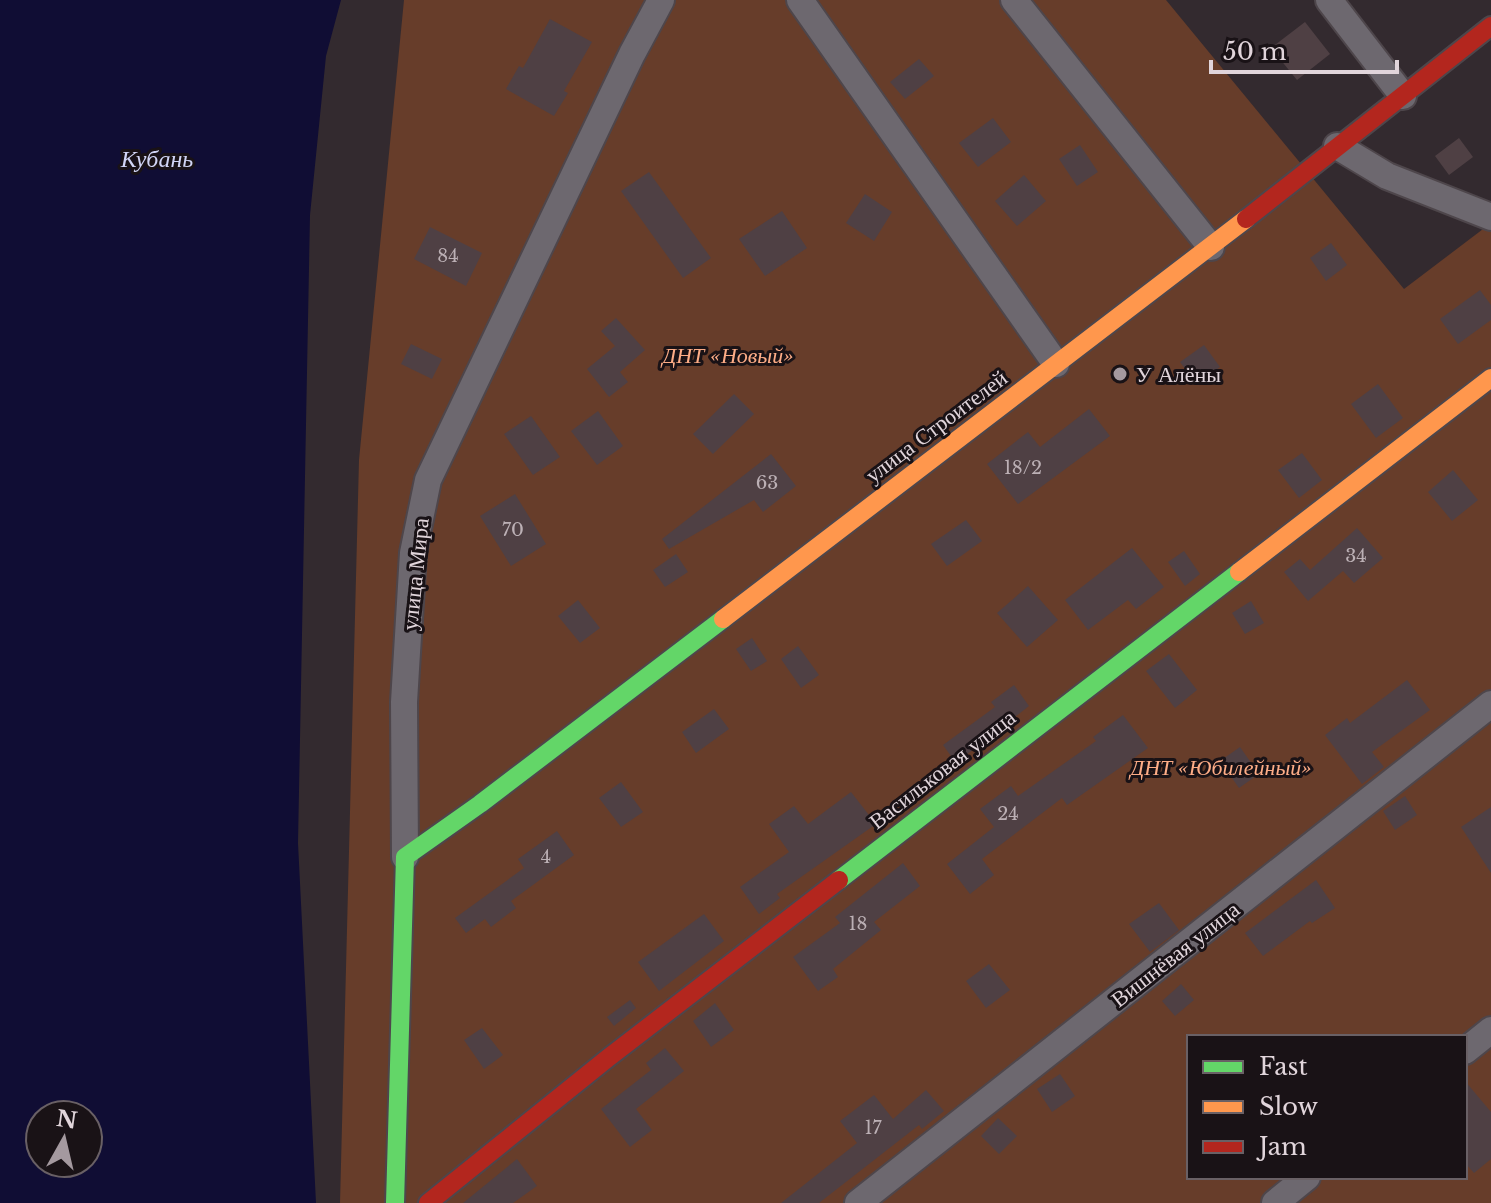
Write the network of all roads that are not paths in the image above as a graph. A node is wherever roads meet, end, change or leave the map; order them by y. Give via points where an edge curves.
1 (661, 0) edge
2 (800, 0) edge
3 (1014, 0) edge
4 (1329, 0) edge
5 (1491, 26) edge
6 (1403, 96) junction
7 (1337, 146) junction
8 (1491, 217) edge
9 (1211, 247) junction
10 (1056, 364) junction
11 (1491, 378) edge
12 (1491, 704) edge
13 (405, 857) junction
14 (1491, 1030) edge
15 (1467, 1049) edge
16 (1305, 1179) edge
17 (395, 1203) edge
18 (428, 1203) edge
19 (858, 1203) edge
20 (1275, 1203) edge

1 - 13 street, улица Мира via 428,480 413,553 404,702
2 - 10 street
3 - 9 street
4 - 6 street
5 - 6 street, улица Строителей
6 - 7 street, улица Строителей
7 - 8 street via 1387,176
7 - 9 street, улица Строителей
9 - 10 street, улица Строителей
10 - 13 street, улица Строителей
11 - 18 street, Васильковая улица via 658,1019
12 - 19 street, Вишнёвая улица
13 - 17 street, улица Мира
14 - 15 street
16 - 20 street

